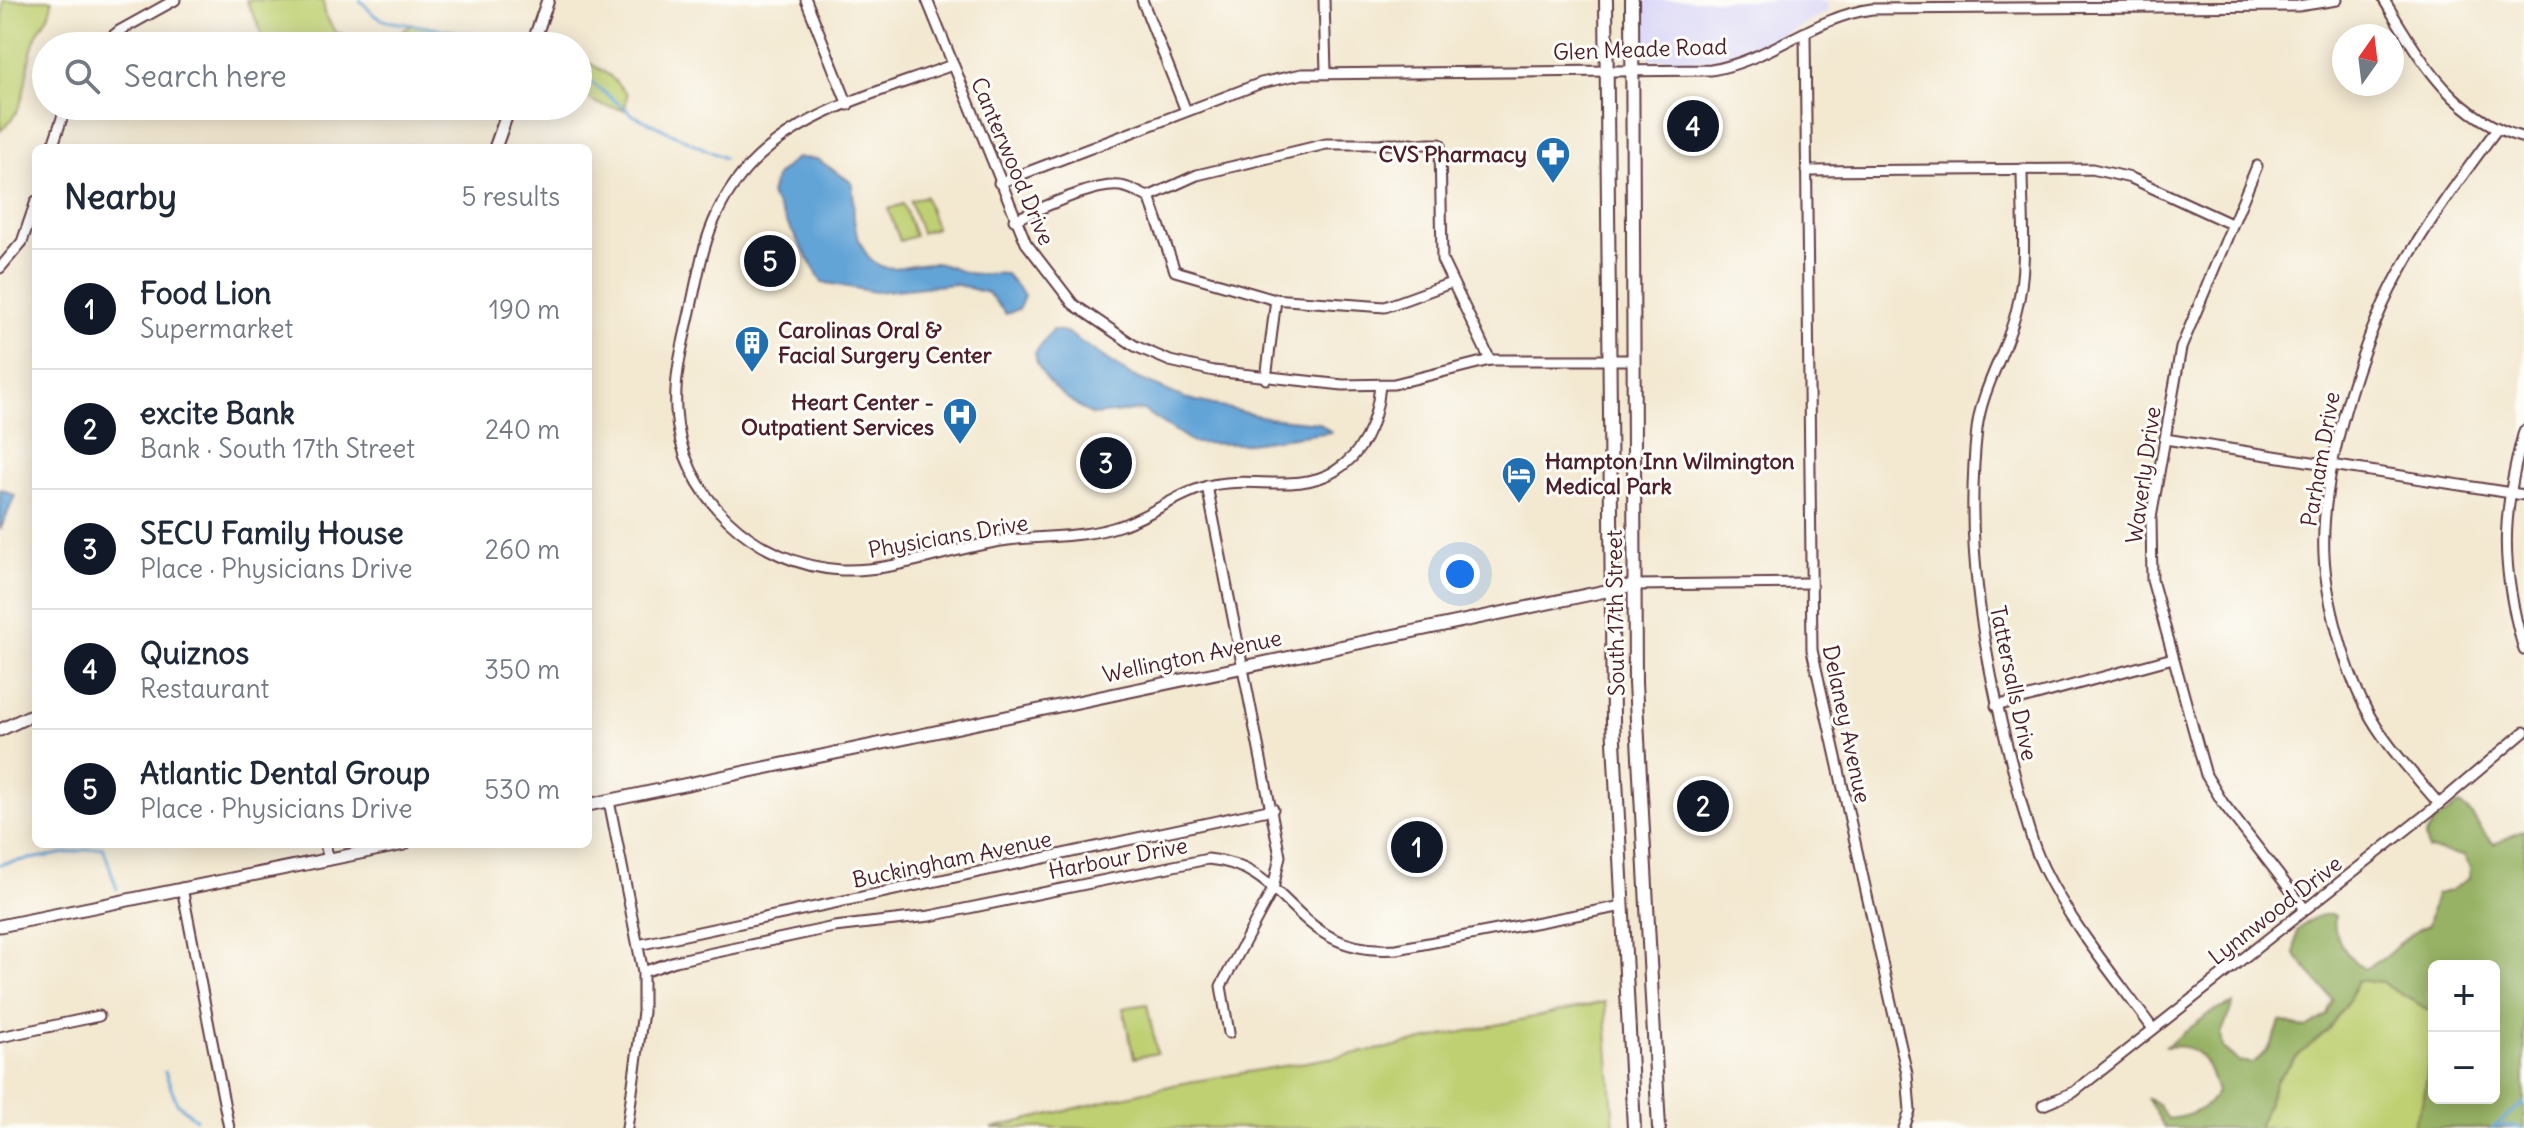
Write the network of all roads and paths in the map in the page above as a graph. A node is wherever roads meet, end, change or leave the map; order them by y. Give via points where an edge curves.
1 (175, 0) edge
2 (548, 0) edge
3 (806, 0) edge
4 (927, 0) edge
5 (1142, 0) edge
6 (1606, 0) edge
7 (1632, 0) edge
8 (2337, 0) edge
9 (2384, 0) edge
10 (1327, 1) edge
11 (118, 32) edge
12 (537, 32) edge
13 (1805, 33) junction
14 (952, 65) junction
15 (1607, 69) junction
16 (1632, 69) junction
17 (1326, 72) junction
18 (848, 105) junction
19 (1186, 111) junction
20 (61, 120) edge
21 (505, 120) edge
22 (2497, 129) junction
23 (2524, 138) edge
24 (53, 144) edge
25 (496, 144) edge
26 (2257, 166) dead end
27 (2022, 169) junction
28 (1806, 171) junction
29 (999, 183) junction
30 (1149, 196) junction
31 (32, 213) edge
32 (1014, 220) junction
33 (2231, 224) junction
34 (0, 268) edge
35 (1451, 283) junction
36 (1276, 299) junction
37 (1490, 360) junction
38 (1608, 360) junction
39 (1632, 360) junction
40 (1266, 379) junction
41 (1380, 385) junction
42 (2524, 431) edge
43 (2165, 439) junction
44 (2335, 465) junction
45 (1207, 486) junction
46 (2511, 493) junction
47 (2524, 495) edge
48 (1808, 583) junction
49 (1634, 585) junction
50 (1610, 588) junction
51 (2524, 650) edge
52 (2173, 658) junction
53 (1245, 665) junction
54 (1996, 706) junction
55 (32, 715) edge
56 (0, 730) edge
57 (2524, 732) edge
58 (609, 801) junction
59 (592, 804) edge
60 (2439, 804) junction
61 (1273, 809) junction
62 (326, 848) edge
63 (385, 848) edge
64 (329, 860) junction
65 (182, 888) junction
66 (1273, 889) junction
67 (1623, 906) junction
68 (2305, 909) junction
69 (0, 926) edge
70 (638, 945) junction
71 (643, 972) junction
72 (99, 1016) dead end
73 (2153, 1029) junction
74 (1229, 1033) dead end
75 (0, 1037) edge
76 (2043, 1105) dead end
77 (229, 1128) edge
78 (627, 1128) edge
79 (1634, 1128) edge
80 (1659, 1128) edge
81 (1904, 1128) edge

1 - 11 street
2 - 12 street
3 - 18 street
4 - 14 street, Canterwood Drive
5 - 19 street
6 - 15 main road, South 17th Street
7 - 16 main road, South 17th Street
8 - 13 street, Glen Meade Road via 2298,6 1890,8 1842,15
9 - 22 street via 2431,75 2463,109
10 - 17 street
13 - 16 street, Glen Meade Road via 1730,67
13 - 28 street, Delaney Avenue
14 - 18 street, Canterwood Drive
14 - 29 street, Canterwood Drive
15 - 16 street, Glen Meade Road
15 - 17 street, Glen Meade Road
15 - 38 main road, South 17th Street
16 - 39 main road, South 17th Street
17 - 19 street, Glen Meade Road via 1261,83
18 - 45 street, Physicians Drive via 801,124 759,153 725,198 705,246 679,363 676,413 694,478 727,521 781,556 818,567 862,569 1000,541 1107,529
19 - 29 street, Glen Meade Road
20 - 24 street
21 - 25 street
22 - 23 street
22 - 44 street, Parham Drive via 2391,290 2352,387
26 - 33 street, Waverly Drive
27 - 28 street
27 - 33 street via 2108,172 2131,178
27 - 54 street, Tattersalls Drive via 2022,283 2012,327 1981,408 1973,508 1978,604
28 - 48 street, Delaney Avenue
29 - 32 street, Canterwood Drive
30 - 32 street via 1113,186
30 - 35 street via 1197,175 1314,146 1440,144 1442,260
30 - 36 street via 1175,271
31 - 34 street via 22,242
32 - 40 street, Canterwood Drive via 1052,281 1117,336 1170,361
33 - 43 street, Waverly Drive via 2181,348
35 - 36 street via 1385,307
35 - 37 street
36 - 40 street
37 - 38 street, Canterwood Drive
37 - 41 street, Canterwood Drive
38 - 39 street, Canterwood Drive
38 - 50 main road, South 17th Street
39 - 49 main road, South 17th Street
40 - 41 street, Canterwood Drive
41 - 45 street, Physicians Drive via 1368,436 1335,471 1299,482
42 - 46 street
43 - 44 street
43 - 52 street, Waverly Drive via 2151,518 2150,562
44 - 46 street
44 - 60 street, Parham Drive via 2324,554 2346,656 2371,718
45 - 53 street
46 - 47 street
46 - 51 street via 2504,563
48 - 49 street, Wellington Avenue
48 - 81 street, Delaney Avenue via 1816,677 1907,1074 1910,1111
49 - 50 street, Wellington Avenue
49 - 80 main road, South 17th Street
50 - 53 street, Wellington Avenue
50 - 67 main road, South 17th Street
52 - 54 street
52 - 68 street, Waverly Drive via 2213,790
53 - 58 street, Wellington Avenue
53 - 61 street
54 - 73 street, Tattersalls Drive via 2045,870
55 - 56 street
57 - 60 street, Lynnwood Drive
58 - 59 street, Wellington Avenue
58 - 70 street
60 - 68 street, Lynnwood Drive
61 - 66 street via 1280,856
61 - 70 street, Buckingham Avenue
62 - 64 street
63 - 64 street
64 - 65 street
65 - 69 street
65 - 77 street
66 - 67 street, Harbour Drive via 1318,932 1371,951
66 - 71 street, Harbour Drive via 1247,869 1208,859 930,916 834,927
66 - 74 street via 1221,986
67 - 79 main road, South 17th Street
68 - 73 street, Lynnwood Drive
70 - 71 street
71 - 78 street via 643,1012
72 - 75 street
73 - 76 street, Lynnwood Drive via 2074,1092

